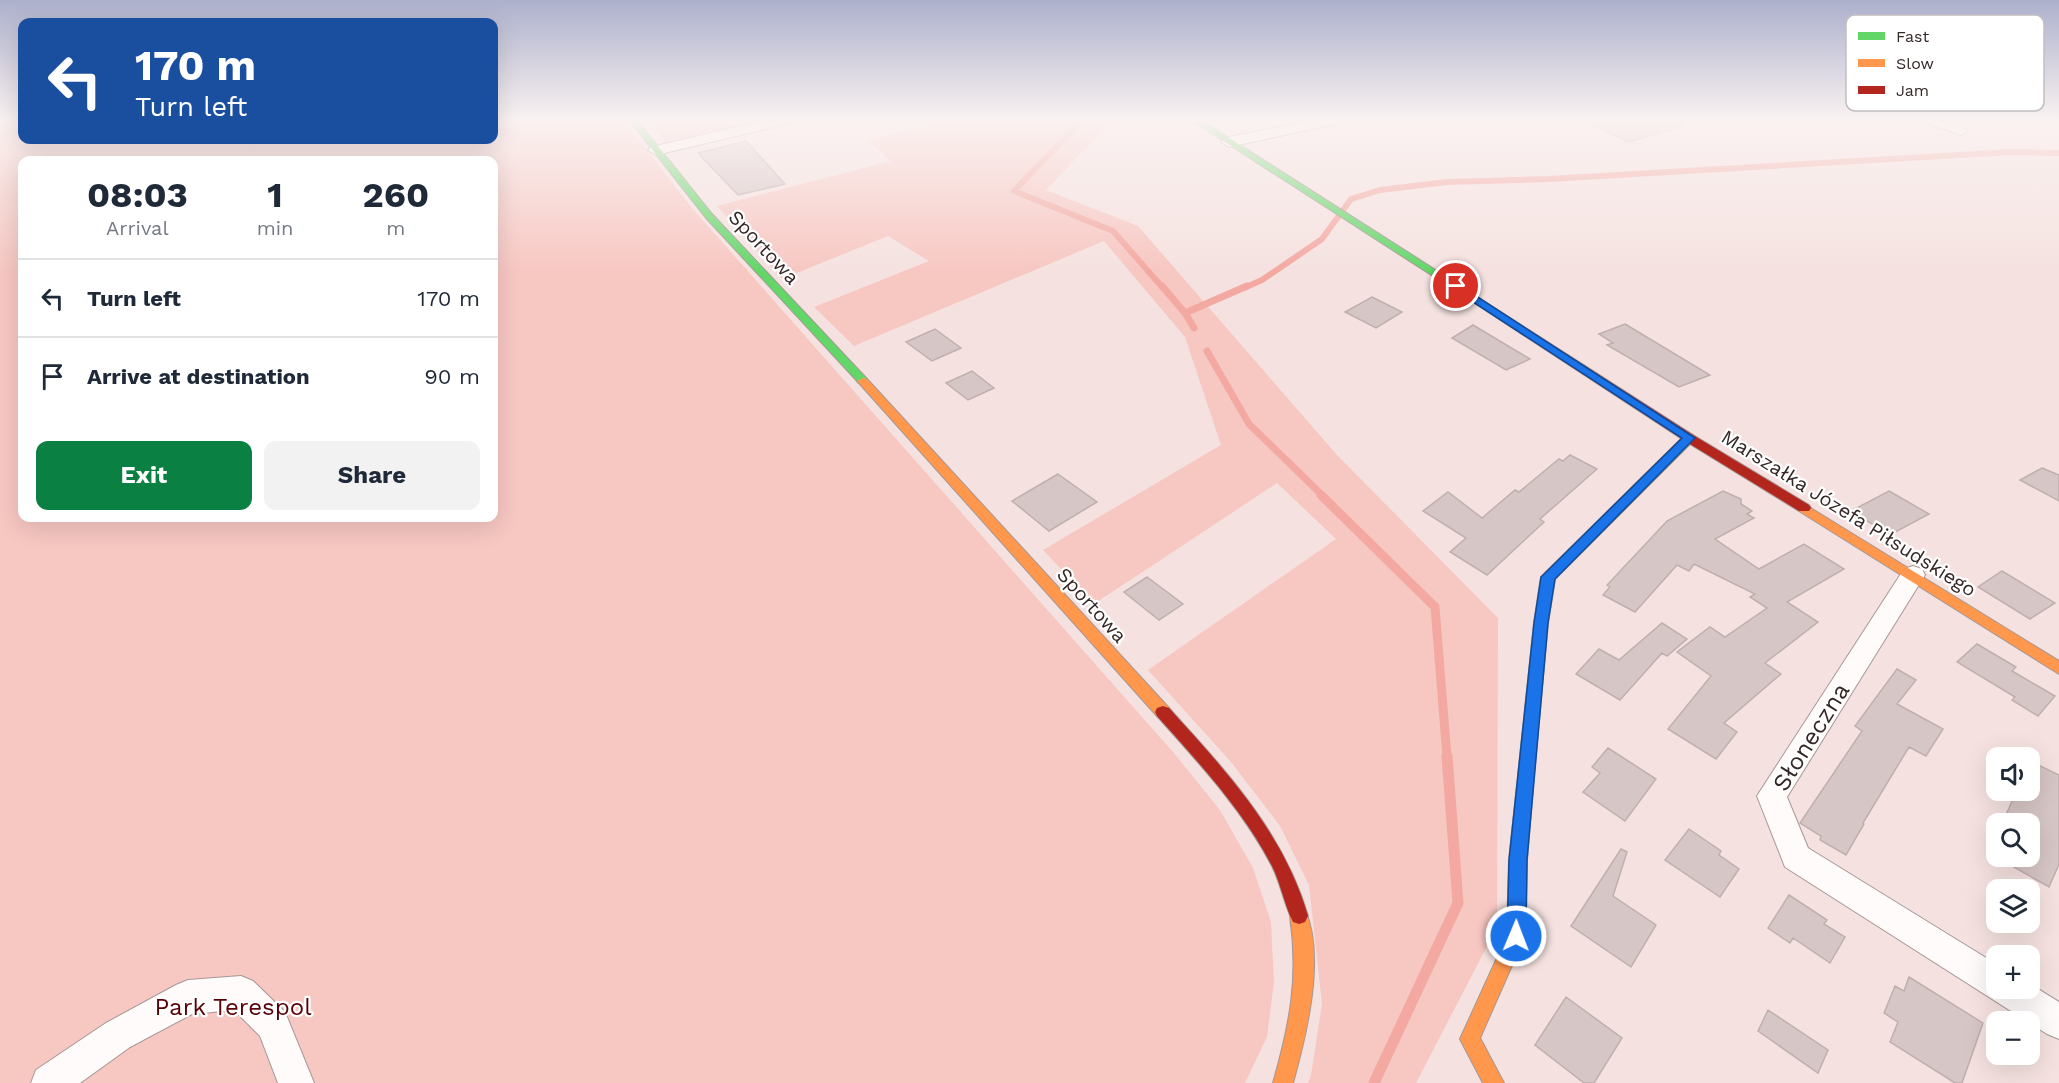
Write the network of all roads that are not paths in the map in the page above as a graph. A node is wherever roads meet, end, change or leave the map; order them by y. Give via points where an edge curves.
1 (672, 171) edge
2 (1274, 171) edge
3 (1689, 438) junction
4 (1913, 574) junction
5 (2059, 668) edge
6 (1986, 977) edge
7 (2023, 999) edge
8 (2059, 1022) edge
9 (50, 1083) edge
10 (296, 1083) edge
11 (1283, 1083) edge
12 (1494, 1083) edge

1 - 11 street, Sportowa via 709,216 1206,760 1264,835 1286,874 1300,917 1306,959 1305,1005
2 - 3 street, Marszałka Józefa Piłsudskiego
3 - 4 street, Marszałka Józefa Piłsudskiego
3 - 12 street via 1548,577 1518,860 1516,936 1470,1039
4 - 5 street, Marszałka Józefa Piłsudskiego
4 - 6 street, Słoneczna via 1772,795 1796,857
7 - 8 street
9 - 10 street via 118,1035 188,997 241,993 273,1024

